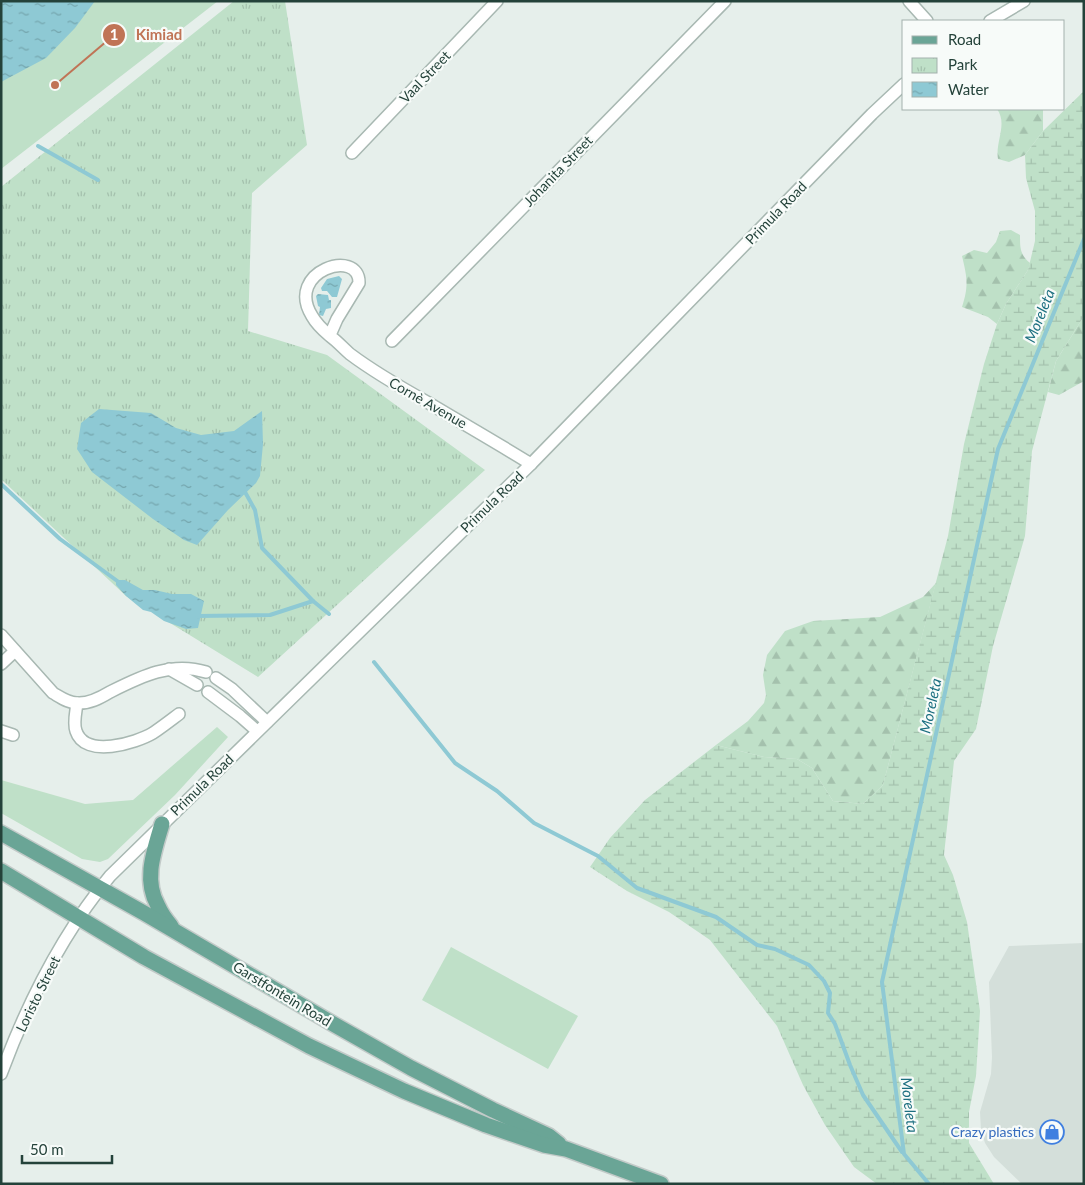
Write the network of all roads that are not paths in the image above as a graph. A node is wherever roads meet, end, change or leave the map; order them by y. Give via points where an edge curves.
1 (497, 1) edge
2 (725, 1) edge
3 (909, 1) edge
4 (1024, 1) edge
5 (927, 20) edge
6 (992, 20) edge
7 (902, 86) edge
8 (352, 153) dead end
9 (330, 335) junction
10 (392, 341) dead end
11 (532, 464) junction
12 (1, 635) edge
13 (15, 651) junction
14 (1, 664) edge
15 (169, 669) junction
16 (206, 672) dead end
17 (216, 678) dead end
18 (197, 685) dead end
19 (208, 692) dead end
20 (77, 703) junction
21 (179, 714) dead end
22 (267, 722) junction
23 (257, 732) junction
24 (162, 824) junction
25 (1, 832) edge
26 (1, 872) edge
27 (100, 888) junction
28 (78, 917) junction
29 (174, 930) junction
30 (1, 1074) edge
31 (566, 1149) junction
32 (661, 1184) edge

1 - 8 street, Vaal Street
2 - 10 street, Johanita Street
3 - 5 street
4 - 6 street
7 - 11 street, Primula Road
9 - 9 street, Cornè Avenue via 358,283 359,277 351,267 322,270 316,273 308,288 306,296 310,312 315,322
9 - 11 street, Cornè Avenue via 376,373
11 - 22 street, Primula Road
12 - 13 street
13 - 14 street
13 - 20 street via 53,693
15 - 16 street via 186,667
15 - 18 street
15 - 20 street via 146,674 96,700
17 - 22 street
19 - 23 street
20 - 21 street via 75,730 84,742 102,747 137,740
22 - 23 street, Primula Road
23 - 24 street, Primula Road
24 - 27 street, Primula Road
24 - 29 main road via 152,856 150,876 157,905
25 - 27 main road, Garstfontein Road
26 - 28 main road, Garstfontein Road
27 - 28 street, Primula Road
27 - 29 main road, Garstfontein Road
28 - 30 street, Loristo Street via 33,1000
28 - 31 main road, Garstfontein Road via 144,957 309,1046 486,1125
29 - 31 main road, Garstfontein Road via 410,1068 549,1136
31 - 32 main road, Garstfontein Road

